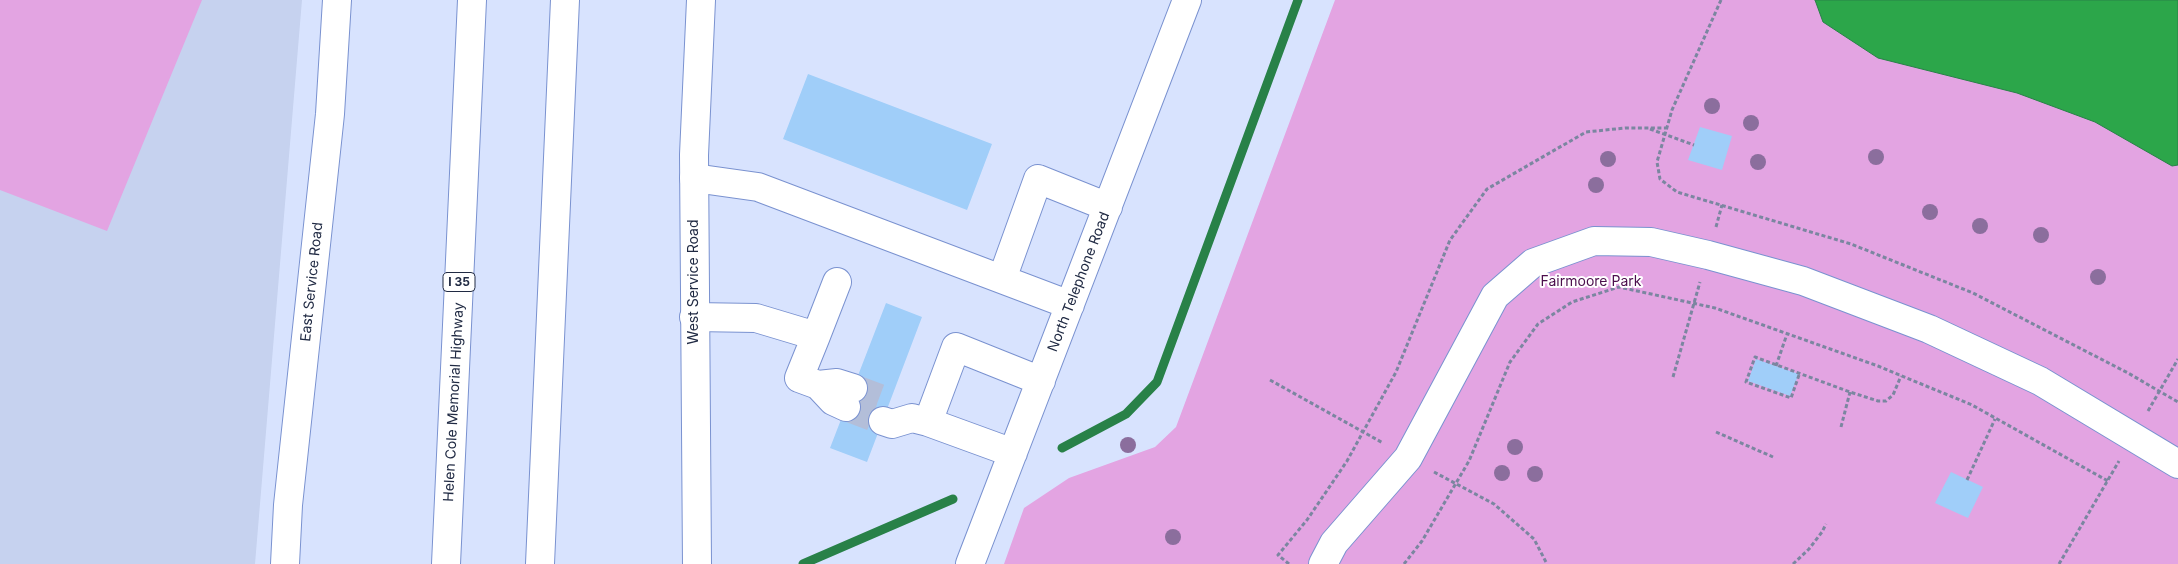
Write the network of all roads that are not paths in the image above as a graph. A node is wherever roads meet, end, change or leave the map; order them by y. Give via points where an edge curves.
1 (337, 0) edge
2 (472, 0) edge
3 (566, 0) edge
4 (701, 0) edge
5 (1187, 0) edge
6 (694, 178) junction
7 (1108, 207) junction
8 (1002, 279) junction
9 (837, 282) dead end
10 (1070, 305) junction
11 (694, 317) junction
12 (816, 336) junction
13 (1041, 381) junction
14 (850, 397) tunnel mouth
15 (886, 411) tunnel mouth
16 (920, 420) junction
17 (1010, 461) junction
18 (2178, 464) edge
19 (973, 556) edge
20 (285, 564) edge
21 (446, 564) edge
22 (540, 564) edge
23 (698, 564) edge
24 (1323, 564) edge

1 - 20 main road, East Service Road via 330,114 292,466
2 - 21 main road, Helen Cole Memorial Highway / I 35
3 - 22 main road
4 - 6 main road, West Service Road
5 - 7 main road, North Telephone Road
6 - 8 main road via 758,186
6 - 11 main road, West Service Road
7 - 8 main road via 1038,179
7 - 10 main road, North Telephone Road
8 - 10 main road
9 - 12 main road
10 - 13 main road, North Telephone Road
11 - 12 main road via 756,318
11 - 23 main road, West Service Road
12 - 14 main road via 799,378 818,385 833,401
13 - 16 main road via 956,348
13 - 17 main road, North Telephone Road
15 - 16 main road via 892,424
16 - 17 main road
17 - 19 main road, North Telephone Road
18 - 24 main road via 2040,381 1929,329 1803,282 1708,255 1651,242 1594,241 1533,263 1495,296 1408,458 1334,543

